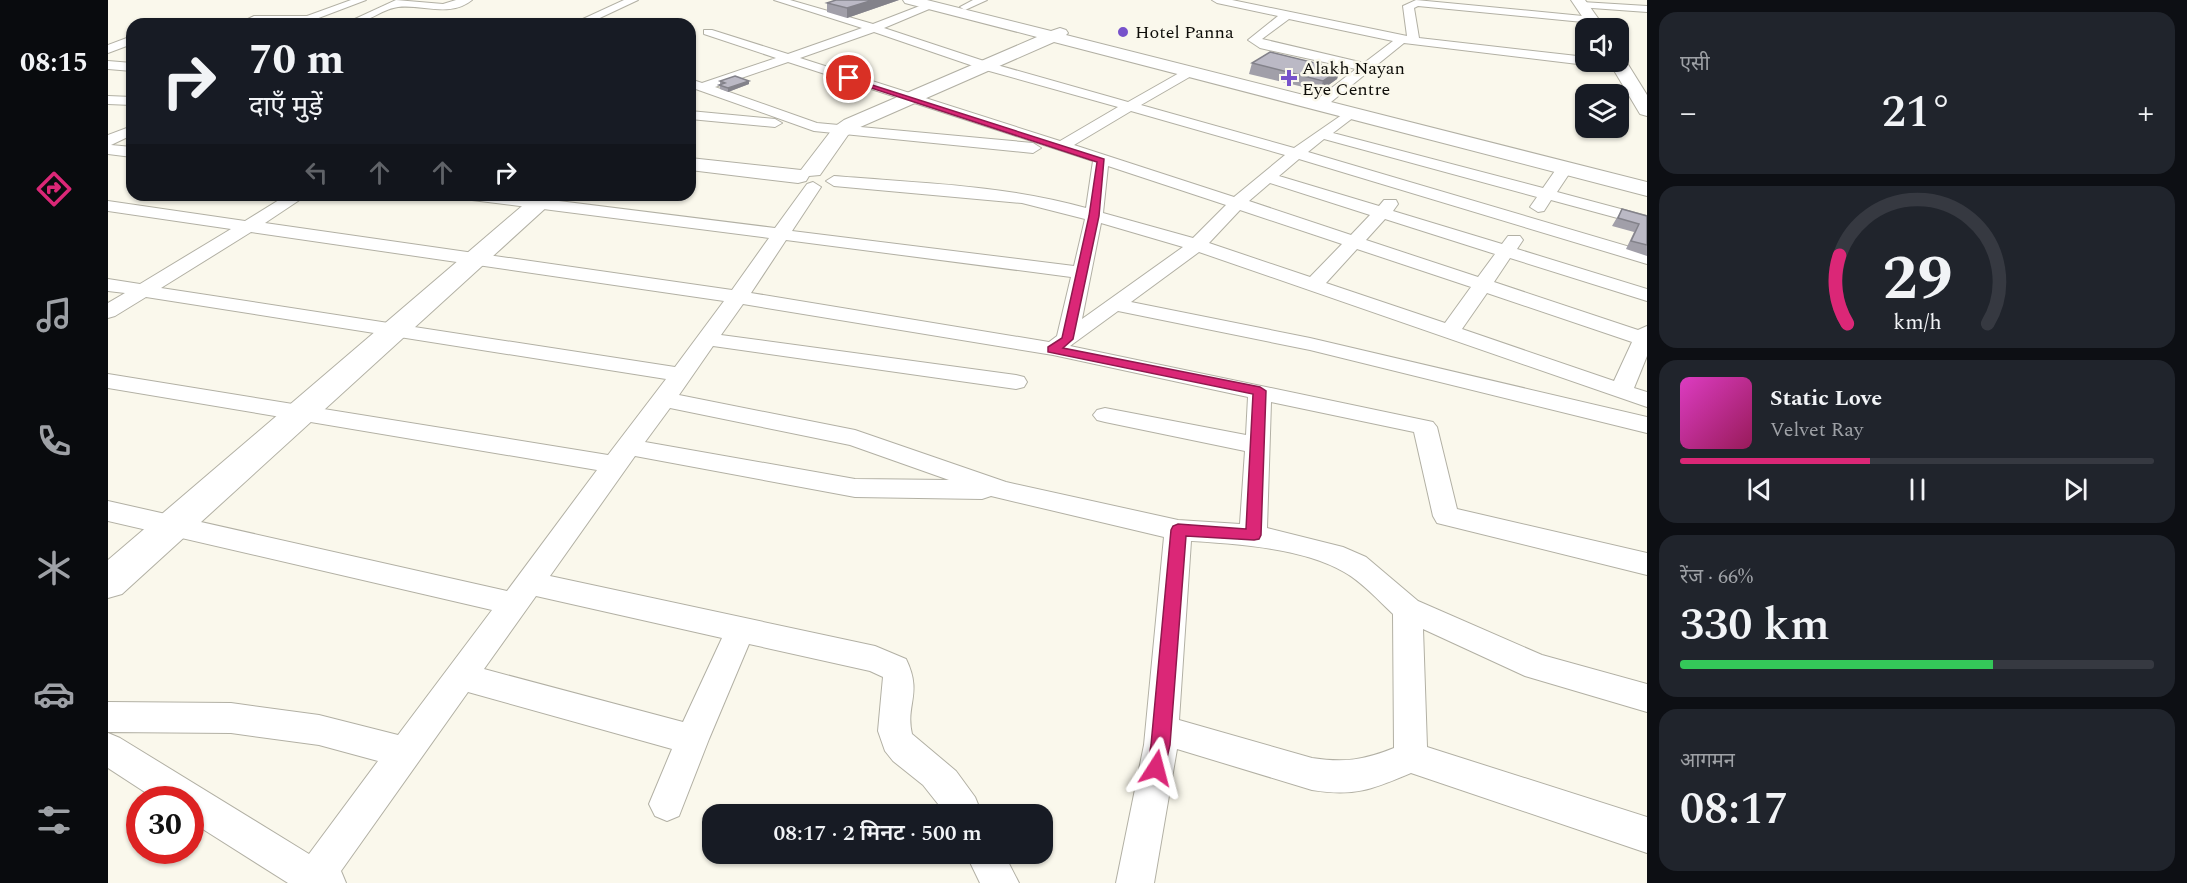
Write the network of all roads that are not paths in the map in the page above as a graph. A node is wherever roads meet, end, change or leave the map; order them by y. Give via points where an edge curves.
1 (361, 0) edge
2 (467, 0) edge
3 (633, 0) edge
4 (778, 0) edge
5 (910, 0) edge
6 (1217, 0) edge
7 (401, 2) edge
8 (933, 3) edge
9 (1580, 3) edge
10 (974, 4) edge
11 (1647, 9) edge
12 (373, 14) junction
13 (1287, 15) junction
14 (414, 17) dead end
15 (311, 18) edge
16 (364, 18) edge
17 (592, 18) edge
18 (1591, 18) edge
19 (1575, 22) edge
20 (874, 28) junction
21 (708, 32) dead end
22 (1056, 34) junction
23 (126, 36) edge
24 (1408, 39) junction
25 (108, 50) edge
26 (787, 58) junction
27 (1575, 59) edge
28 (108, 65) edge
29 (126, 66) edge
30 (986, 66) junction
31 (1366, 67) junction
32 (1188, 72) junction
33 (1624, 72) edge
34 (696, 85) edge
35 (912, 98) junction
36 (1326, 99) junction
37 (108, 100) edge
38 (126, 101) edge
39 (1129, 106) junction
40 (1647, 110) edge
41 (1349, 114) junction
42 (696, 116) edge
43 (814, 127) junction
44 (841, 131) junction
45 (126, 133) edge
46 (1321, 134) junction
47 (1452, 139) junction
48 (108, 141) edge
49 (108, 149) edge
50 (1066, 149) junction
51 (126, 151) edge
52 (1296, 153) junction
53 (1101, 160) junction
54 (1429, 163) junction
55 (696, 165) edge
56 (1565, 168) junction
57 (1267, 177) junction
58 (814, 179) junction
59 (1646, 186) edge
60 (1406, 187) junction
61 (1546, 195) junction
62 (289, 201) edge
63 (542, 201) edge
64 (558, 201) edge
65 (1237, 203) junction
66 (108, 207) edge
67 (1382, 213) junction
68 (1094, 216) junction
69 (1647, 221) edge
70 (1527, 222) junction
71 (246, 228) junction
72 (781, 233) junction
73 (1352, 243) junction
74 (1197, 245) junction
75 (1506, 252) junction
76 (1647, 258) edge
77 (475, 261) junction
78 (1082, 273) junction
79 (108, 285) edge
80 (1313, 285) junction
81 (1482, 285) junction
82 (144, 290) junction
83 (1647, 295) edge
84 (737, 297) junction
85 (1116, 305) junction
86 (108, 312) edge
87 (395, 330) junction
88 (1450, 331) junction
89 (1646, 337) edge
90 (707, 339) junction
91 (1060, 344) junction
92 (680, 375) junction
93 (108, 381) edge
94 (1016, 382) dead end
95 (1260, 391) junction
96 (1639, 398) edge
97 (663, 399) junction
98 (301, 414) junction
99 (1105, 415) dead end
100 (1647, 425) edge
101 (1257, 445) junction
102 (621, 456) junction
103 (1002, 490) junction
104 (108, 511) edge
105 (174, 525) junction
106 (1178, 530) junction
107 (1254, 535) junction
108 (1647, 564) edge
109 (108, 583) edge
110 (521, 593) junction
111 (1408, 609) junction
112 (741, 629) junction
113 (461, 677) junction
114 (1647, 698) edge
115 (108, 717) edge
116 (1162, 730) junction
117 (692, 739) junction
118 (108, 749) edge
119 (406, 753) junction
120 (1412, 757) junction
121 (167, 786) edge
122 (667, 804) dead end
123 (960, 804) edge
124 (204, 809) edge
125 (1647, 835) edge
126 (990, 864) edge
127 (317, 881) edge
128 (1000, 883) edge
129 (1135, 883) edge

1 - 15 street
2 - 7 street via 444,7
3 - 17 street
4 - 20 street
5 - 8 main road
6 - 13 street
7 - 12 street
8 - 10 main road
8 - 20 street
8 - 22 main road
9 - 11 street
9 - 18 main road
10 - 22 main road
12 - 14 street
12 - 16 street
13 - 24 street
13 - 31 street via 1254,40
19 - 24 street via 1409,4
20 - 26 street
20 - 30 street
21 - 26 street
22 - 30 main road
22 - 32 main road
22 - 36 main road
23 - 25 street
24 - 27 street via 1485,44
24 - 31 street
26 - 34 street
26 - 35 street
28 - 29 street
30 - 35 main road
30 - 39 street
31 - 36 street
32 - 39 street
32 - 41 main road
33 - 40 main road
34 - 43 street
35 - 44 main road
35 - 50 street
36 - 59 main road
37 - 38 street
39 - 50 street
39 - 52 street
41 - 46 street
41 - 47 main road
42 - 43 street
43 - 44 street
44 - 50 street
44 - 58 main road
45 - 48 street
46 - 52 street
46 - 54 street
47 - 54 street
47 - 56 main road
49 - 51 street
50 - 53 street
52 - 57 street
52 - 60 street
53 - 65 street
53 - 68 street
54 - 60 street
54 - 61 street
55 - 58 main road
56 - 59 main road
56 - 61 street
57 - 65 street
57 - 67 street
58 - 68 street via 1022,198
58 - 72 street
60 - 67 street
60 - 70 street
61 - 69 street
61 - 70 street
62 - 71 street
63 - 77 main road
64 - 72 street
65 - 73 street
65 - 74 street
66 - 71 street
67 - 73 street
67 - 75 street
68 - 74 street
68 - 78 street
70 - 75 street
70 - 76 street
71 - 77 street
71 - 82 street
72 - 78 street
72 - 84 street
73 - 80 street
73 - 81 street
74 - 80 street
74 - 85 street
75 - 81 street
75 - 83 street
77 - 84 street
77 - 87 main road
78 - 91 street
79 - 82 street
80 - 88 street
81 - 88 street
81 - 89 street
82 - 86 street
82 - 87 street
84 - 90 street
84 - 91 street
85 - 91 street
85 - 100 street via 1310,344
87 - 92 street
87 - 98 main road
88 - 96 street
89 - 96 street
90 - 92 street
90 - 94 street
91 - 95 street
92 - 97 street
93 - 98 street
95 - 101 street
95 - 108 street via 1425,427 1446,516
97 - 102 street
97 - 103 street via 855,438
98 - 102 street
98 - 105 main road
99 - 101 street
101 - 107 street
102 - 103 street via 855,488
102 - 110 street
103 - 106 street
104 - 105 street
105 - 109 main road
105 - 110 street
106 - 107 street
106 - 116 street
107 - 111 street via 1348,561
110 - 112 street
110 - 113 street
111 - 114 street via 1536,667
111 - 120 street
112 - 117 street
112 - 123 street via 874,659 895,668 901,684 894,720 897,739
113 - 117 street
113 - 119 street
115 - 119 street via 231,718 319,730
116 - 120 street via 1331,777 1366,776
116 - 129 street
117 - 122 street
118 - 121 street
119 - 127 street
120 - 125 street
124 - 127 street
126 - 128 street

